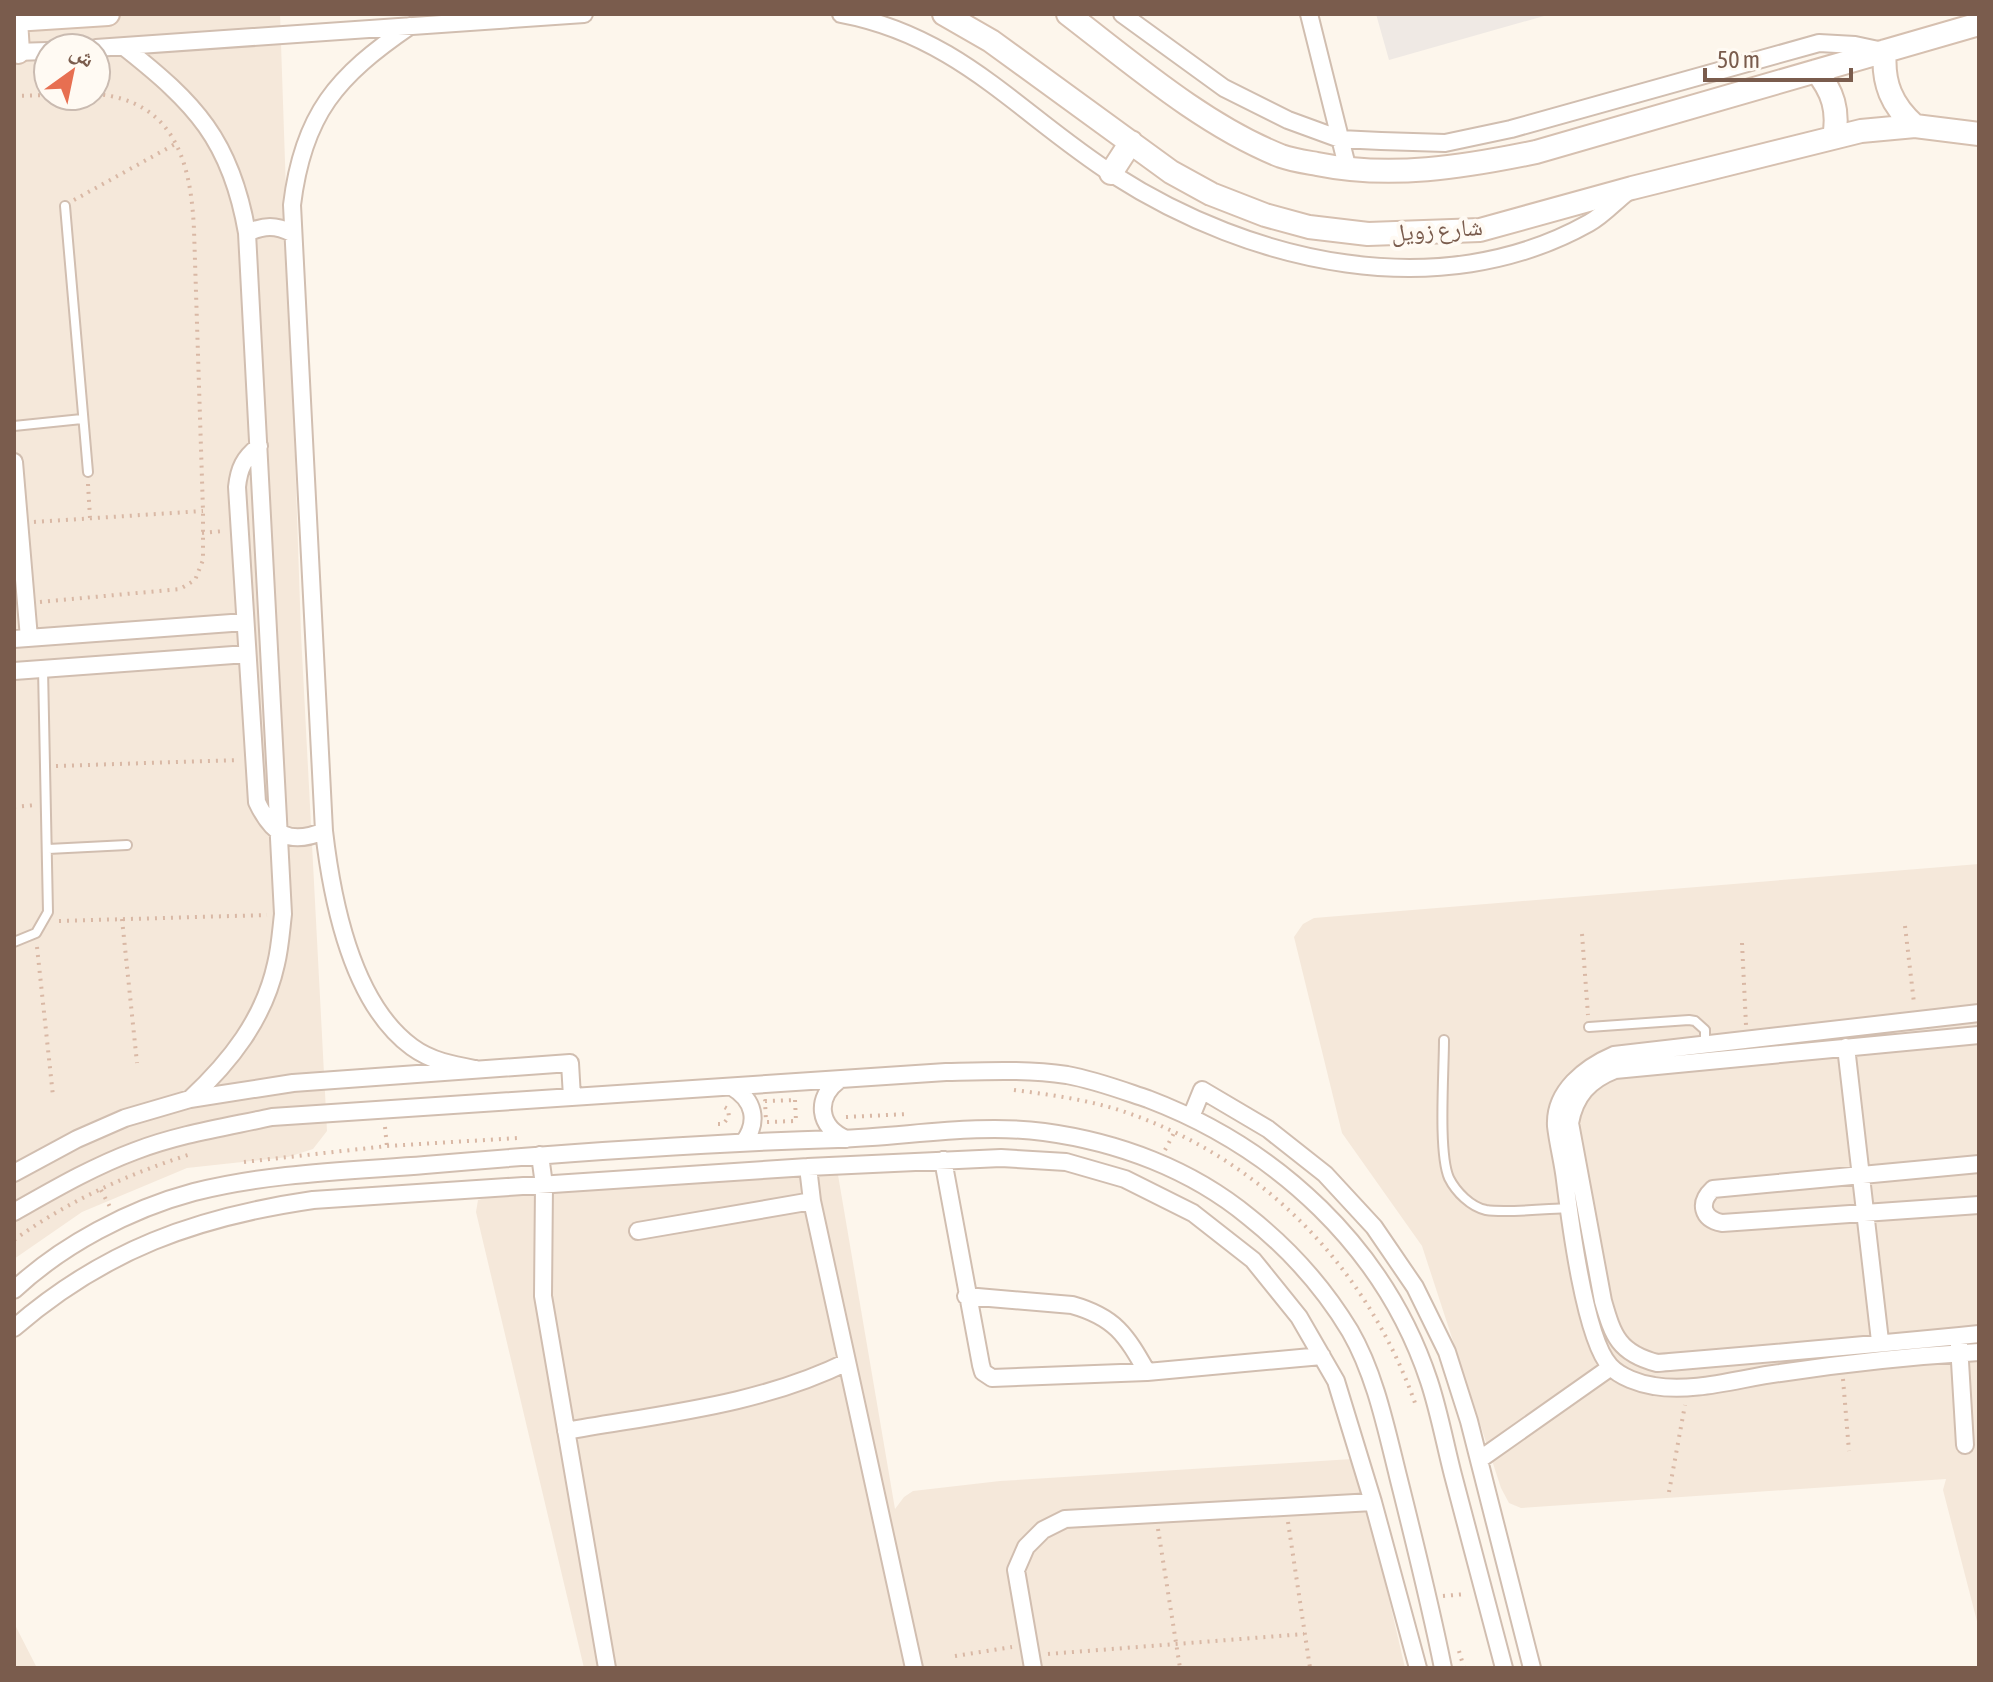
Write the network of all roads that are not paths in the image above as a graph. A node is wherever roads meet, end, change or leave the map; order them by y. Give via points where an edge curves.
1 (108, 14) edge
2 (584, 14) edge
3 (841, 14) edge
4 (944, 14) edge
5 (1068, 14) edge
6 (1122, 14) edge
7 (1309, 14) edge
8 (15, 20) edge
9 (1979, 24) edge
10 (410, 26) junction
11 (112, 47) edge
12 (124, 47) junction
13 (1885, 51) junction
14 (16, 52) edge
15 (1816, 71) junction
16 (1915, 126) junction
17 (1979, 134) edge
18 (1834, 137) junction
19 (1340, 139) junction
20 (1131, 142) junction
21 (1348, 170) junction
22 (1111, 173) junction
23 (1632, 188) junction
24 (65, 206) road end
25 (247, 233) junction
26 (292, 233) junction
27 (82, 419) junction
28 (14, 426) edge
29 (259, 446) junction
30 (14, 462) edge
31 (88, 472) road end
32 (245, 622) junction
33 (21, 639) edge
34 (247, 654) junction
35 (43, 669) junction
36 (14, 671) edge
37 (324, 831) junction
38 (279, 833) junction
39 (127, 845) dead end
40 (48, 849) junction
41 (14, 942) edge
42 (1979, 1013) edge
43 (1917, 1022) junction
44 (1589, 1027) road end
45 (1979, 1035) edge
46 (1789, 1036) junction
47 (1444, 1040) dead end
48 (1918, 1041) junction
49 (1705, 1043) junction
50 (1846, 1047) junction
51 (1790, 1055) junction
52 (1614, 1062) junction
53 (1707, 1063) junction
54 (475, 1069) junction
55 (839, 1080) junction
56 (732, 1087) junction
57 (572, 1097) junction
58 (190, 1099) junction
59 (1187, 1115) junction
60 (846, 1139) junction
61 (744, 1142) junction
62 (540, 1155) junction
63 (943, 1160) junction
64 (1979, 1164) edge
65 (808, 1167) junction
66 (14, 1173) edge
67 (1861, 1173) junction
68 (1572, 1178) junction
69 (544, 1185) junction
70 (812, 1201) junction
71 (1979, 1205) edge
72 (1568, 1208) junction
73 (14, 1212) edge
74 (1865, 1213) junction
75 (638, 1231) dead end
76 (1583, 1242) junction
77 (14, 1290) edge
78 (966, 1296) junction
79 (1595, 1302) junction
80 (14, 1328) edge
81 (1979, 1334) edge
82 (1616, 1339) junction
83 (1880, 1341) junction
84 (1959, 1344) junction
85 (1600, 1351) junction
86 (1979, 1352) edge
87 (1777, 1355) junction
88 (1322, 1356) junction
89 (1686, 1361) junction
90 (847, 1362) junction
91 (1657, 1363) junction
92 (1611, 1367) junction
93 (1147, 1372) junction
94 (1779, 1373) junction
95 (1655, 1386) junction
96 (1689, 1387) junction
97 (566, 1431) junction
98 (1965, 1445) dead end
99 (1479, 1460) junction
100 (1373, 1502) junction
101 (1031, 1656) edge
102 (607, 1668) edge
103 (914, 1668) edge
104 (1418, 1668) edge
105 (1443, 1668) edge
106 (1504, 1668) edge
107 (1532, 1668) edge

1 - 8 main road
2 - 10 street
3 - 22 street via 925,40 995,85
4 - 20 main road, شارع زويل via 991,41
5 - 21 main road via 1214,122 1283,157
6 - 19 street via 1224,88
7 - 19 street
8 - 14 main road
9 - 13 main road
10 - 12 street
10 - 26 street via 346,75 314,122 295,176
11 - 12 street
12 - 25 street via 170,83 207,125 234,176
13 - 15 main road
13 - 16 main road via 1889,93
13 - 19 street via 1837,43 1801,46 1598,106 1445,143
15 - 18 main road via 1834,101
15 - 21 main road via 1523,155 1435,169
16 - 17 main road, شارع زويل
16 - 18 main road, شارع زويل
18 - 23 main road, شارع زويل
19 - 21 street
20 - 22 main road
20 - 23 main road, شارع زويل via 1211,194 1309,227 1368,234 1480,230
22 - 23 street via 1212,228 1271,248 1326,261 1391,267 1443,268 1545,245 1592,222
24 - 27 lane
25 - 26 street via 270,226
25 - 29 street
26 - 37 street
27 - 28 lane
27 - 31 lane
29 - 32 street via 238,471
29 - 38 street
30 - 33 street via 26,603
32 - 33 street
32 - 34 street
34 - 35 street
34 - 38 street via 257,802
35 - 36 street
35 - 40 lane
37 - 38 street via 294,838
37 - 54 street via 338,916 387,1023 413,1047 444,1063
38 - 58 street via 283,914 264,1003 220,1072
39 - 40 lane
40 - 41 lane via 50,899 45,921 36,933
42 - 43 street
43 - 46 street
43 - 48 street
44 - 49 lane via 1689,1020 1705,1030
45 - 48 street
46 - 49 street
46 - 51 street
47 - 72 lane via 1444,1158 1460,1193 1486,1210
48 - 50 street
49 - 52 street
49 - 53 street
50 - 51 street
50 - 67 street
51 - 53 street
52 - 53 street
52 - 68 street via 1592,1065 1562,1102
54 - 57 street via 570,1063
54 - 58 street via 293,1083
55 - 56 street
55 - 59 street via 946,1072 1068,1075
55 - 60 street via 824,1096 823,1117
56 - 57 street
56 - 61 street via 753,1111
57 - 73 street via 257,1120 135,1150
58 - 66 street via 125,1118
59 - 99 street via 1202,1090 1268,1129 1325,1174 1374,1227 1415,1287 1447,1352
59 - 106 street via 1238,1141 1280,1171 1328,1216 1384,1287 1429,1381
60 - 61 street
60 - 105 street via 1041,1131 1162,1156 1277,1241 1350,1331 1364,1361 1388,1436
61 - 62 street
62 - 69 street
62 - 77 street via 249,1179 188,1193 118,1221
63 - 65 street
63 - 78 street
63 - 88 street via 1066,1162 1125,1179 1193,1213 1253,1260 1299,1317
64 - 67 street
65 - 69 street
65 - 70 street
67 - 74 street
67 - 74 street via 1713,1189 1703,1205 1712,1221 1722,1223
68 - 72 street
68 - 76 street
69 - 80 street via 313,1200 197,1223 89,1272
69 - 97 street via 543,1296
70 - 75 street
70 - 90 street
71 - 74 street
72 - 76 street
74 - 83 street
76 - 79 street
78 - 93 street via 1088,1310 1122,1331
78 - 93 street via 983,1372 992,1378
79 - 82 street
79 - 85 street via 1590,1326
81 - 84 street
82 - 85 street
82 - 91 street via 1641,1359
83 - 84 street
83 - 87 street
84 - 86 street
84 - 94 street
84 - 98 street
85 - 92 street
87 - 89 street
87 - 94 street
88 - 93 street
88 - 100 street via 1336,1381
89 - 91 street
89 - 96 street
90 - 97 street via 816,1378 748,1399
90 - 103 street
91 - 95 street
92 - 95 street
92 - 99 street
94 - 96 street
95 - 96 street
97 - 102 street
99 - 107 street
100 - 101 street via 1065,1519 1026,1547 1016,1570
100 - 104 street

